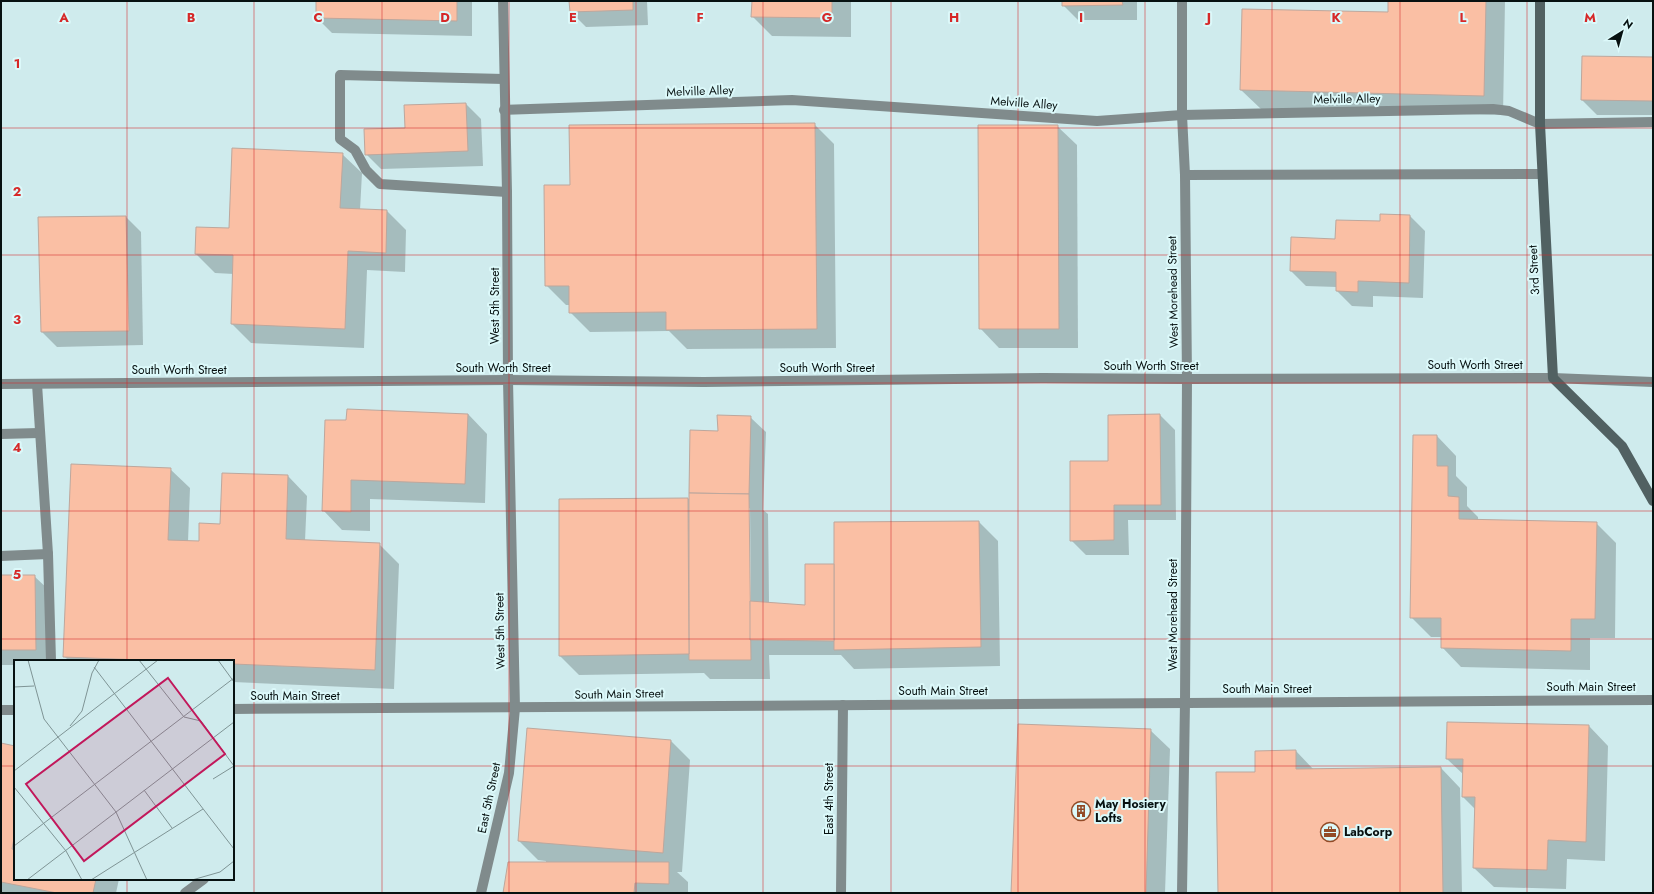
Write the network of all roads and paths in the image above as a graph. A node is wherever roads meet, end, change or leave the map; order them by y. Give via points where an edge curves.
1 (503, 1) edge
2 (1182, 1) edge
3 (1540, 1) edge
4 (504, 79) junction
5 (504, 110) junction
6 (1182, 115) junction
7 (1653, 122) edge
8 (1540, 124) junction
9 (1542, 174) junction
10 (1185, 175) junction
11 (507, 192) junction
12 (1553, 378) junction
13 (508, 380) junction
14 (1188, 380) junction
15 (1653, 382) edge
16 (1, 384) edge
17 (37, 384) junction
18 (39, 433) junction
19 (1, 434) edge
20 (1653, 501) edge
21 (48, 554) junction
22 (1, 556) edge
23 (51, 660) edge
24 (1653, 700) edge
25 (1185, 702) junction
26 (843, 705) junction
27 (515, 708) junction
28 (234, 709) edge
29 (1, 710) edge
30 (14, 710) edge
31 (203, 880) edge
32 (185, 893) edge
33 (481, 893) edge
34 (841, 893) edge
35 (1182, 893) edge

1 - 4 street, West 5th Street
2 - 6 street, West Morehead Street
3 - 8 main road, 3rd Street
4 - 5 street, West 5th Street
4 - 11 street via 340,76 340,139 355,150 366,170 380,184
5 - 6 street, Melville Alley via 792,100 1097,121
5 - 11 street, West 5th Street
6 - 8 street, Melville Alley via 1493,109 1509,111
6 - 10 street, West Morehead Street
7 - 8 street
8 - 9 main road, 3rd Street
9 - 10 street
9 - 12 main road, 3rd Street
10 - 14 street, West Morehead Street
11 - 13 street, West 5th Street
12 - 14 street, South Worth Street
12 - 15 street, South Worth Street
12 - 20 main road via 1622,446
13 - 14 street, South Worth Street
13 - 17 street, South Worth Street
13 - 27 street, West 5th Street
14 - 25 street, West Morehead Street
16 - 17 street, South Worth Street
17 - 18 street
18 - 19 street
18 - 21 street
21 - 22 street
21 - 23 street
24 - 25 street, South Main Street
25 - 26 street, South Main Street
25 - 35 street, West Morehead Street
26 - 27 street, South Main Street
26 - 34 street, East 4th Street
27 - 28 street, South Main Street
27 - 33 street, East 5th Street via 509,773
29 - 30 street
31 - 32 street

